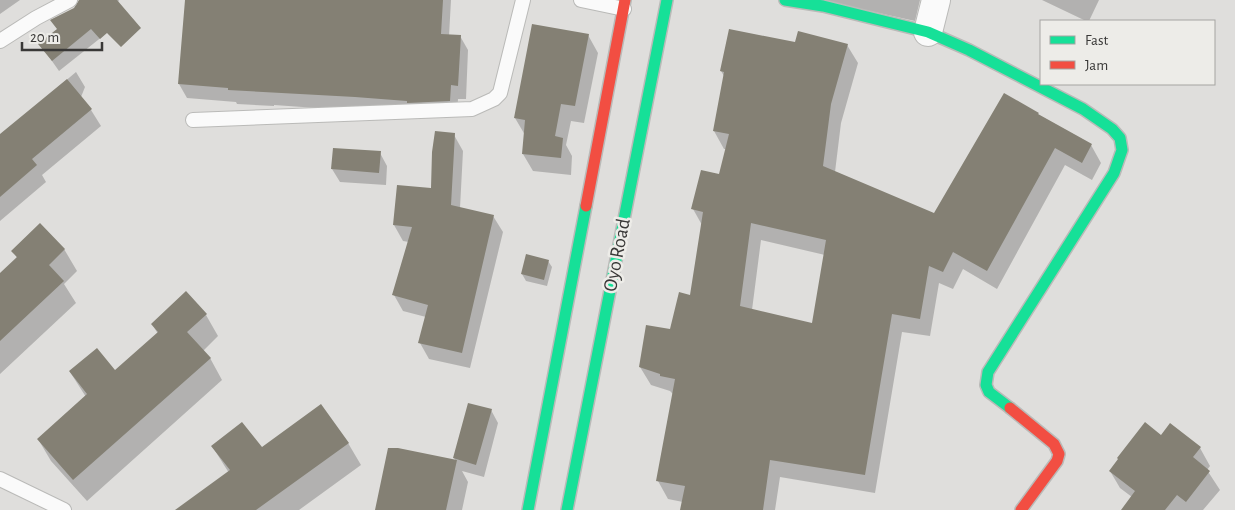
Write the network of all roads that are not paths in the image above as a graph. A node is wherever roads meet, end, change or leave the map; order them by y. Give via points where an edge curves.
1 (70, 0) edge
2 (523, 0) edge
3 (581, 0) edge
4 (667, 0) edge
5 (785, 0) edge
6 (936, 0) edge
7 (625, 5) edge
8 (928, 32) junction
9 (0, 41) edge
10 (194, 120) dead end
11 (0, 479) edge
12 (64, 510) edge
13 (528, 510) edge
14 (567, 510) edge
15 (1021, 510) edge

1 - 9 lane
2 - 10 lane via 500,93 472,109
3 - 7 lane
4 - 14 main road, Oyo Road
5 - 8 main road
6 - 8 street
7 - 13 main road, Oyo Road
8 - 15 main road via 1083,109 1112,128 1120,138 1122,150 1114,172 988,372 986,385 989,392 1054,444 1058,454 1057,461
11 - 12 lane

